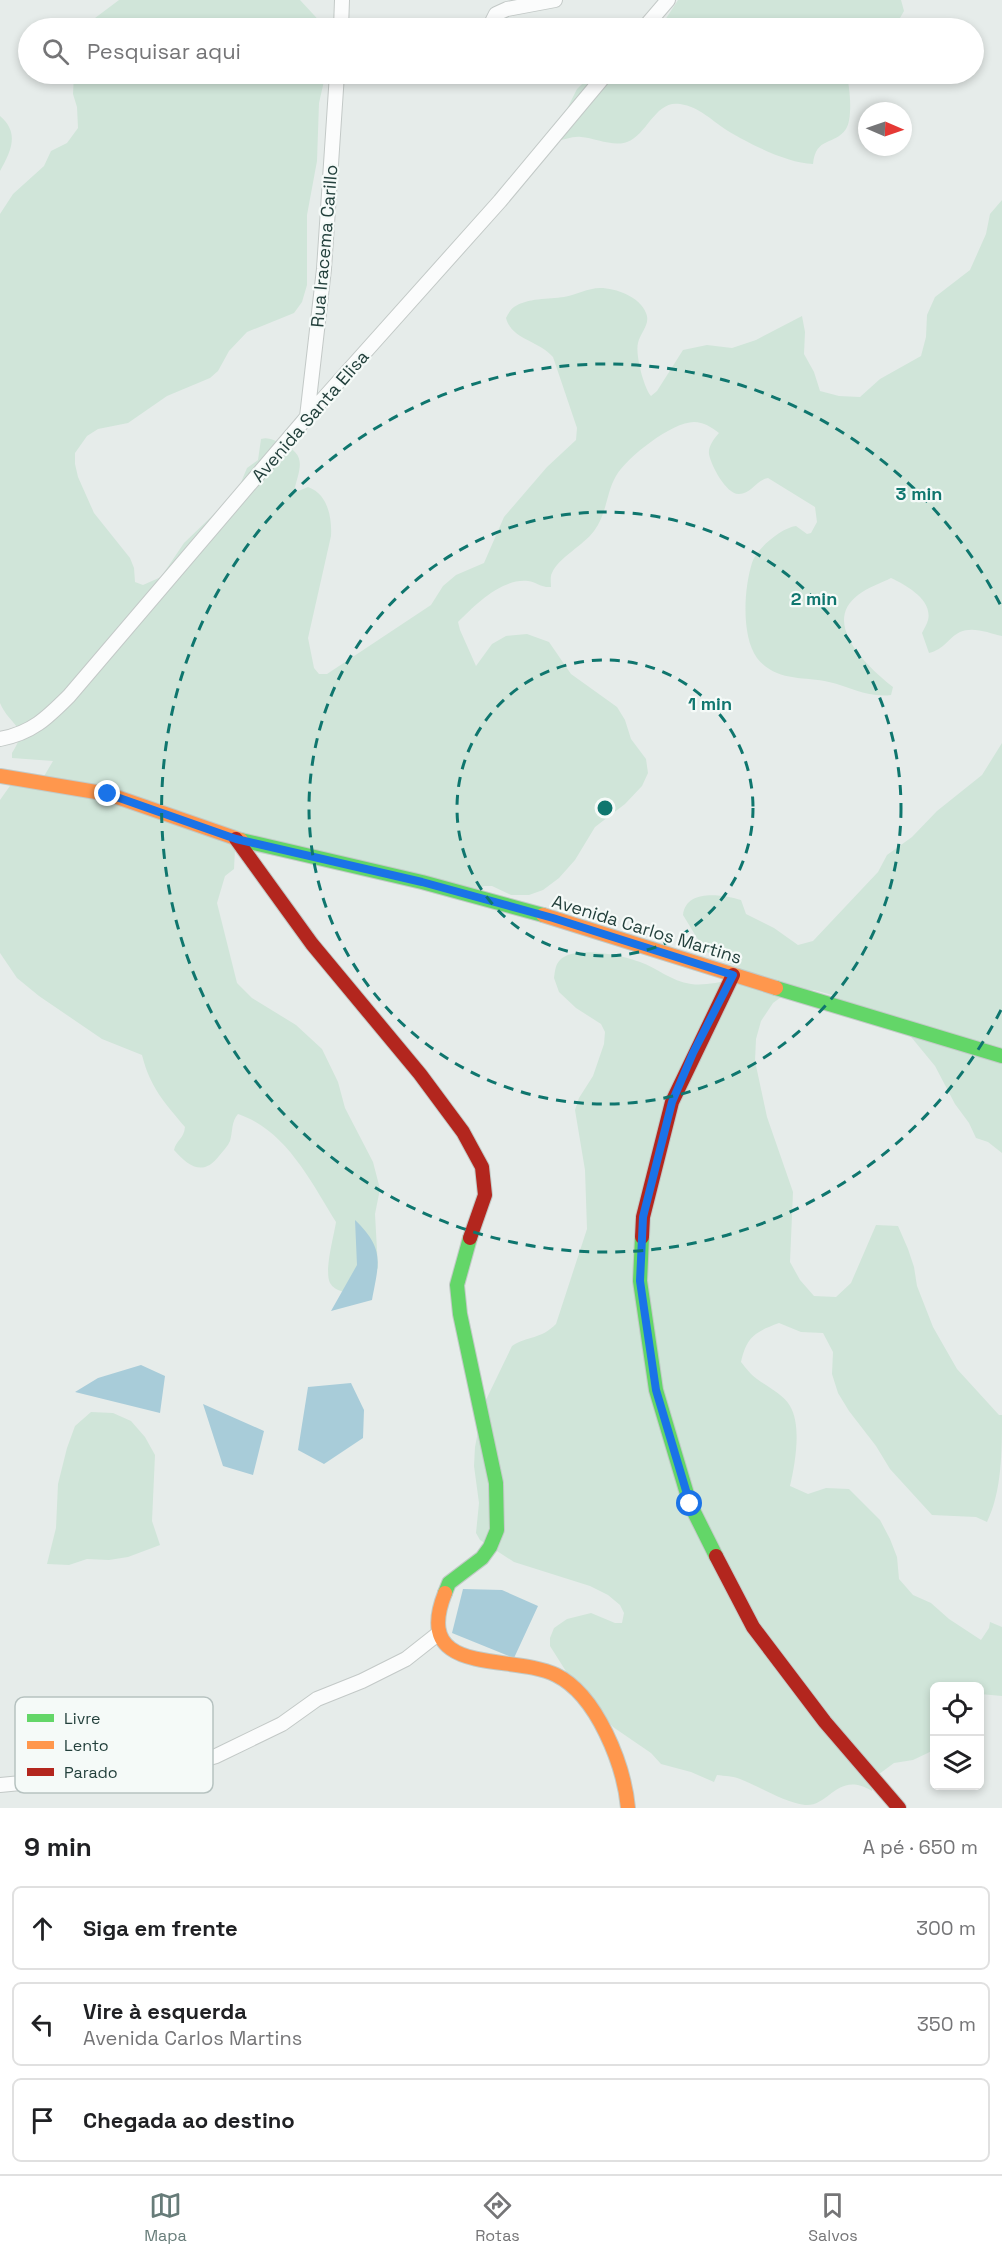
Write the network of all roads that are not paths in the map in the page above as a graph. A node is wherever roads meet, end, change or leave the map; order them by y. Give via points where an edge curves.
1 (342, 0) edge
2 (555, 0) edge
3 (668, 0) edge
4 (341, 18) edge
5 (494, 18) edge
6 (653, 18) edge
7 (336, 84) edge
8 (598, 84) edge
9 (307, 417) junction
10 (0, 739) edge
11 (0, 776) edge
12 (236, 839) junction
13 (733, 975) junction
14 (1002, 1056) edge
15 (439, 1633) junction
16 (213, 1757) edge
17 (15, 1784) edge
18 (0, 1785) edge
19 (628, 1808) edge
20 (899, 1808) edge

1 - 4 street
2 - 5 street via 507,9
3 - 6 street
7 - 9 street, Rua Iracema Carillo via 324,269
8 - 9 street, Avenida Santa Elisa via 500,201
9 - 10 street, Avenida Santa Elisa via 69,696 33,728
11 - 12 street, Avenida Carlos Martins via 108,794
12 - 13 street, Avenida Carlos Martins via 422,882 553,918
12 - 15 street via 312,944 420,1074 463,1132 482,1167 485,1195 457,1286 496,1483 497,1530 482,1558 449,1583 439,1614
13 - 14 street, Avenida Carlos Martins
13 - 20 street via 672,1102 643,1217 640,1281 656,1390 690,1504 753,1627 825,1722
15 - 16 street via 406,1659 317,1699 282,1724
15 - 19 street via 445,1644 471,1659 535,1668 554,1673 573,1685 617,1758
17 - 18 street

